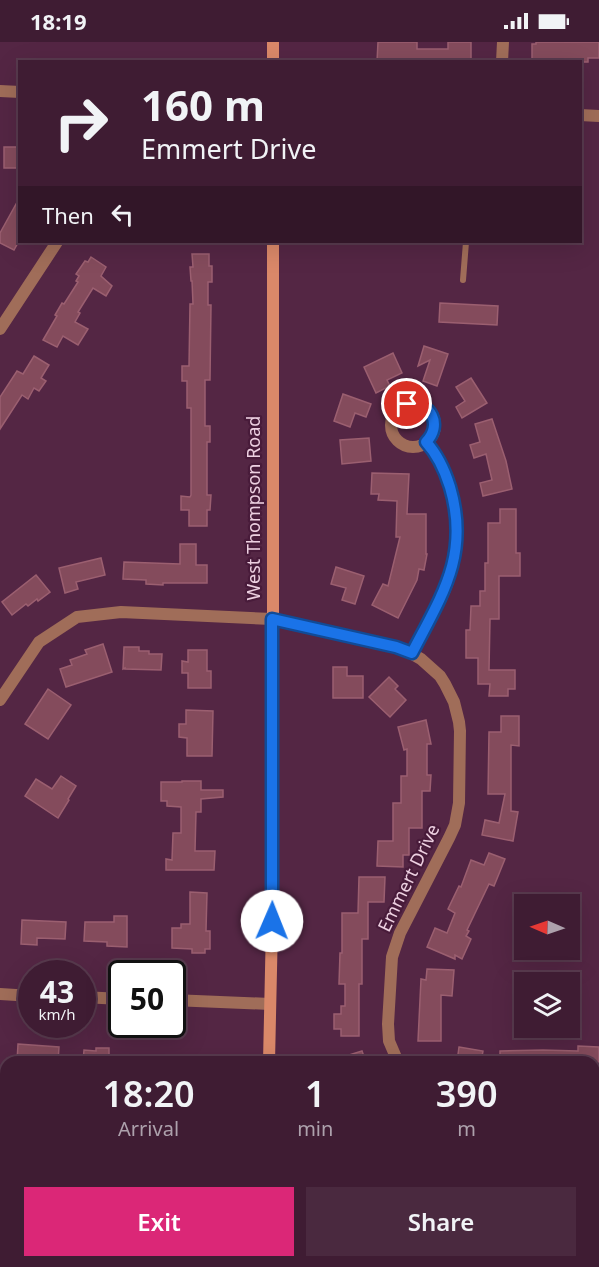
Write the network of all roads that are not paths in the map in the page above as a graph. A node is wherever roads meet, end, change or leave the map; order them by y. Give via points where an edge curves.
1 (273, 42) edge
2 (503, 42) edge
3 (273, 60) edge
4 (502, 60) edge
5 (0, 91) edge
6 (18, 92) edge
7 (582, 115) edge
8 (599, 116) edge
9 (56, 243) edge
10 (273, 243) edge
11 (466, 243) edge
12 (463, 280) dead end
13 (0, 328) edge
14 (426, 442) dead end
15 (272, 619) junction
16 (412, 653) junction
17 (0, 700) edge
18 (0, 994) edge
19 (18, 995) edge
20 (186, 1001) edge
21 (270, 1004) junction
22 (269, 1056) edge
23 (395, 1056) edge

1 - 3 main road
2 - 4 street
5 - 6 street
7 - 8 street
9 - 13 street
10 - 15 main road, West Thompson Road
11 - 12 lane
14 - 16 street via 449,485 457,526 456,543 446,589
15 - 16 street, Emmert Drive
15 - 17 street, Emmert Drive via 121,612 77,617 39,642
15 - 21 main road, West Thompson Road
16 - 23 street, Emmert Drive via 434,670 454,702 460,731 459,803 449,838 400,933 392,957 387,1024
18 - 19 street
20 - 21 street
21 - 22 main road, West Thompson Road

